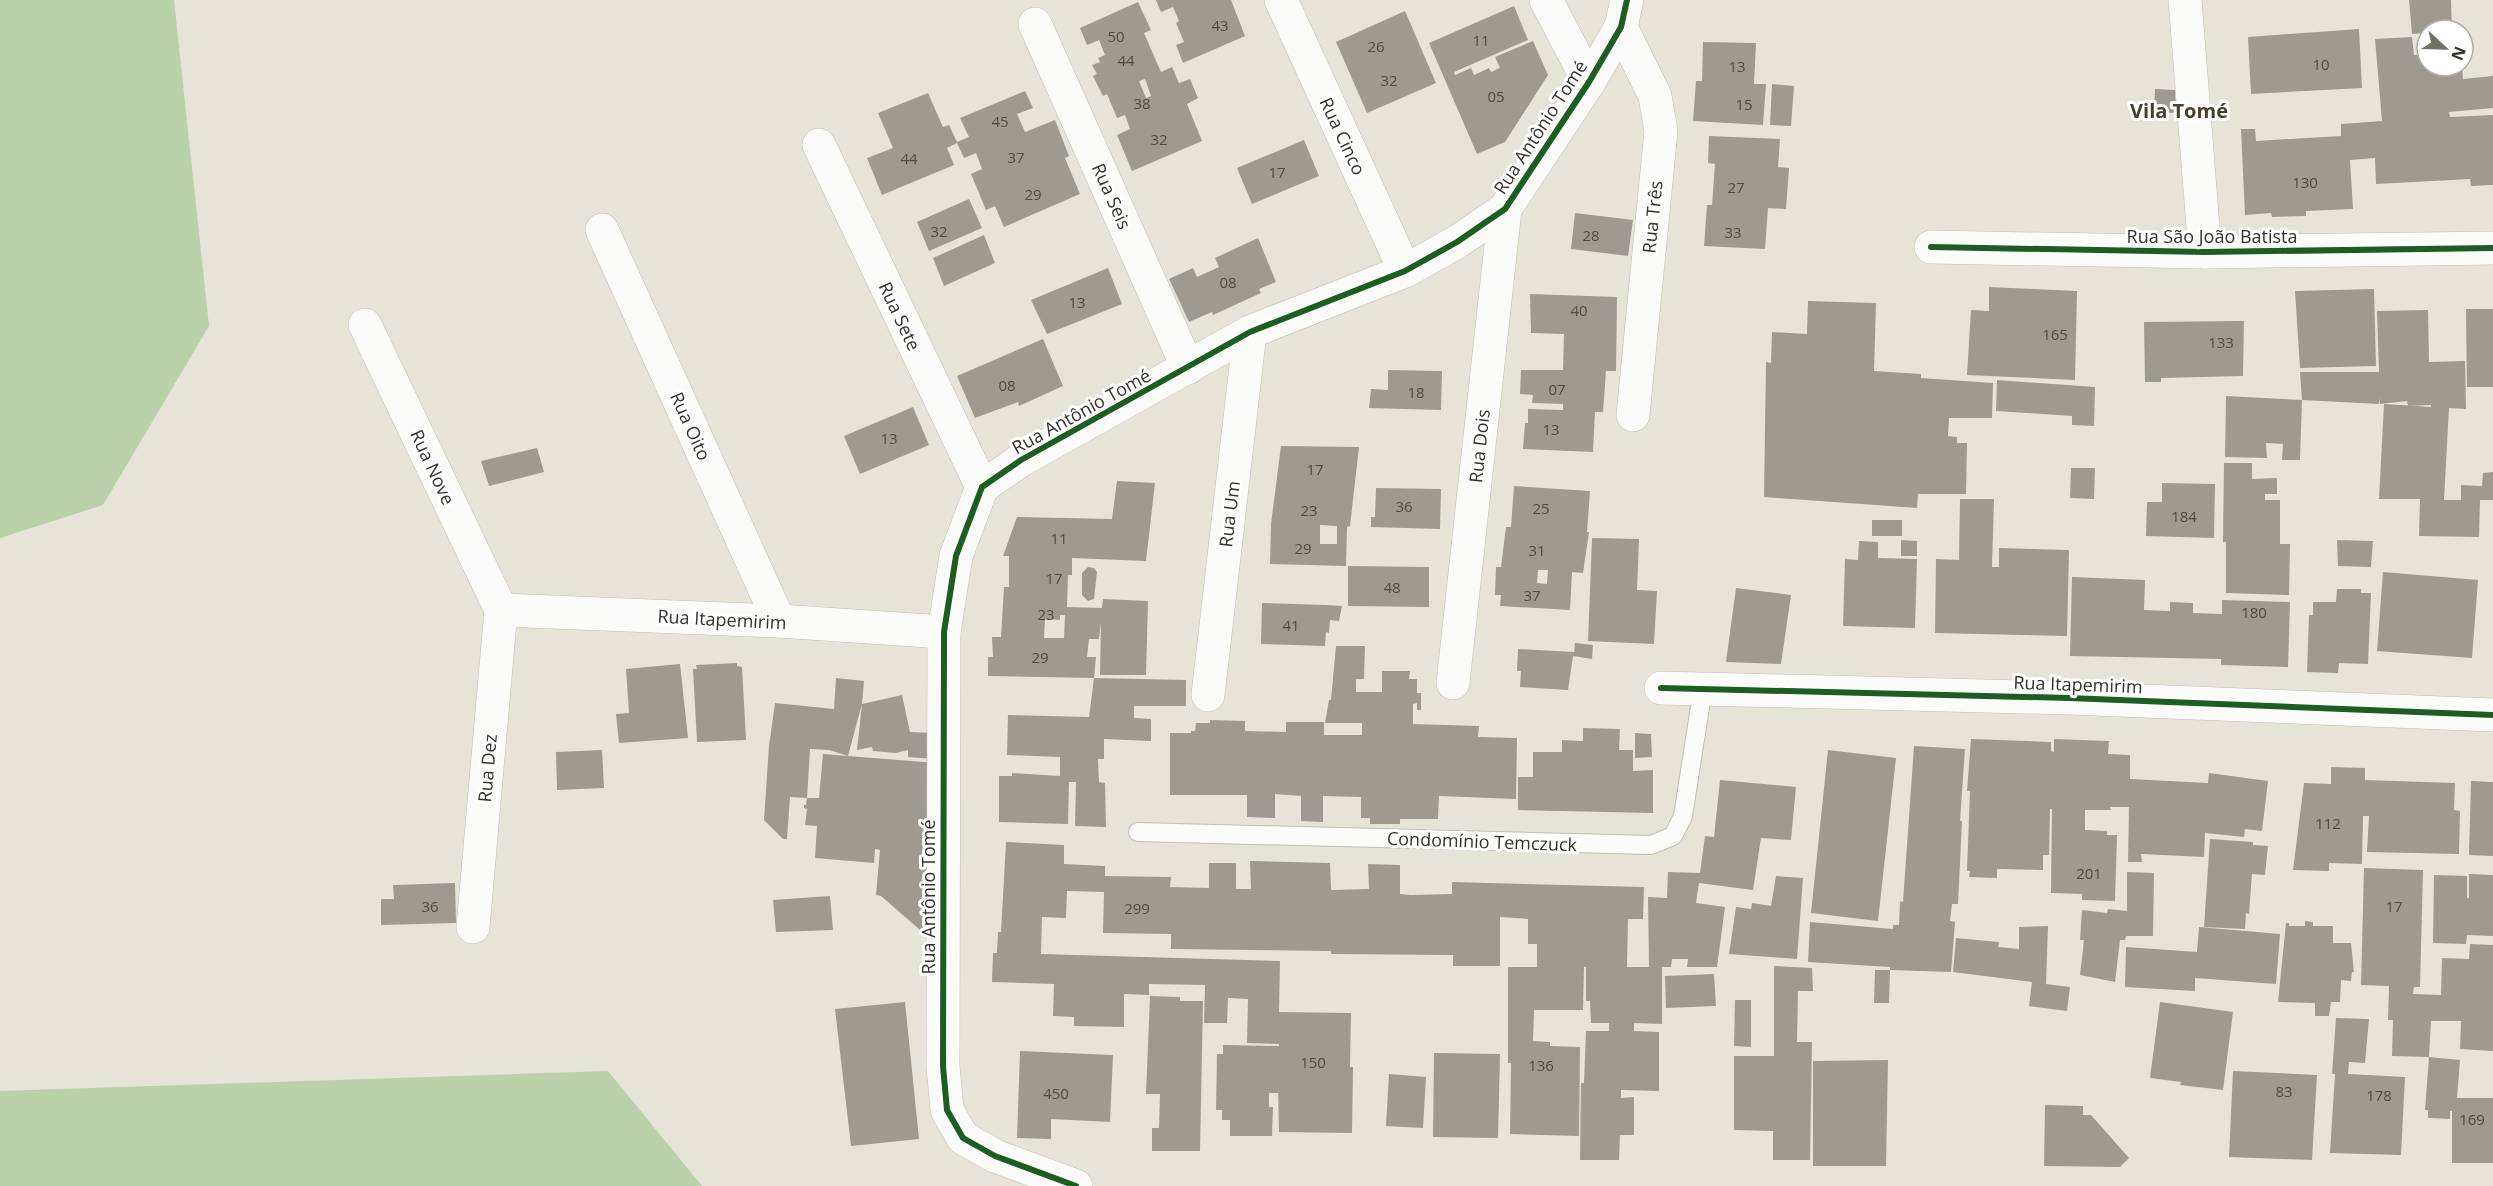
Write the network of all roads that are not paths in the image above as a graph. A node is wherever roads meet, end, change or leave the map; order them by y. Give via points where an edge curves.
1 (1281, 0) edge
2 (1546, 0) edge
3 (2185, 0) edge
4 (1624, 14) edge
5 (1035, 24) dead end
6 (1589, 82) junction
7 (819, 145) dead end
8 (1505, 209) junction
9 (603, 230) dead end
10 (1931, 247) dead end
11 (2493, 248) edge
12 (2205, 252) junction
13 (1405, 271) junction
14 (365, 325) dead end
15 (1250, 332) junction
16 (1188, 368) junction
17 (1633, 415) dead end
18 (982, 487) junction
19 (501, 610) junction
20 (779, 621) junction
21 (944, 632) junction
22 (1453, 683) dead end
23 (1661, 688) dead end
24 (1703, 688) junction
25 (1208, 695) dead end
26 (2493, 715) edge
27 (1138, 832) dead end
28 (473, 927) dead end
29 (1076, 1186) edge

1 - 13 street, Rua Cinco
2 - 6 street
3 - 12 street
4 - 6 street, Rua Antônio Tomé
4 - 17 street, Rua Três via 1655,96 1661,131
5 - 16 street, Rua Seis
6 - 8 street, Rua Antônio Tomé
7 - 18 street, Rua Sete
8 - 13 street, Rua Antônio Tomé
8 - 22 street, Rua Dois
9 - 20 street, Rua Oito
10 - 12 street, Rua São João Batista
11 - 12 street, Rua São João Batista
13 - 15 street, Rua Antônio Tomé
14 - 19 street, Rua Nove
15 - 16 street, Rua Antônio Tomé
15 - 25 street, Rua Um
16 - 18 street, Rua Antônio Tomé via 1021,460
18 - 21 street, Rua Antônio Tomé via 956,556
19 - 20 street, Rua Itapemirim
19 - 28 street, Rua Dez
20 - 21 street, Rua Itapemirim
21 - 29 street, Rua Antônio Tomé via 946,1110 963,1138 995,1156
23 - 24 street, Rua Itapemirim
24 - 26 street, Rua Itapemirim
24 - 27 lane, Condomínio Temczuck via 1683,816 1673,836 1651,845

